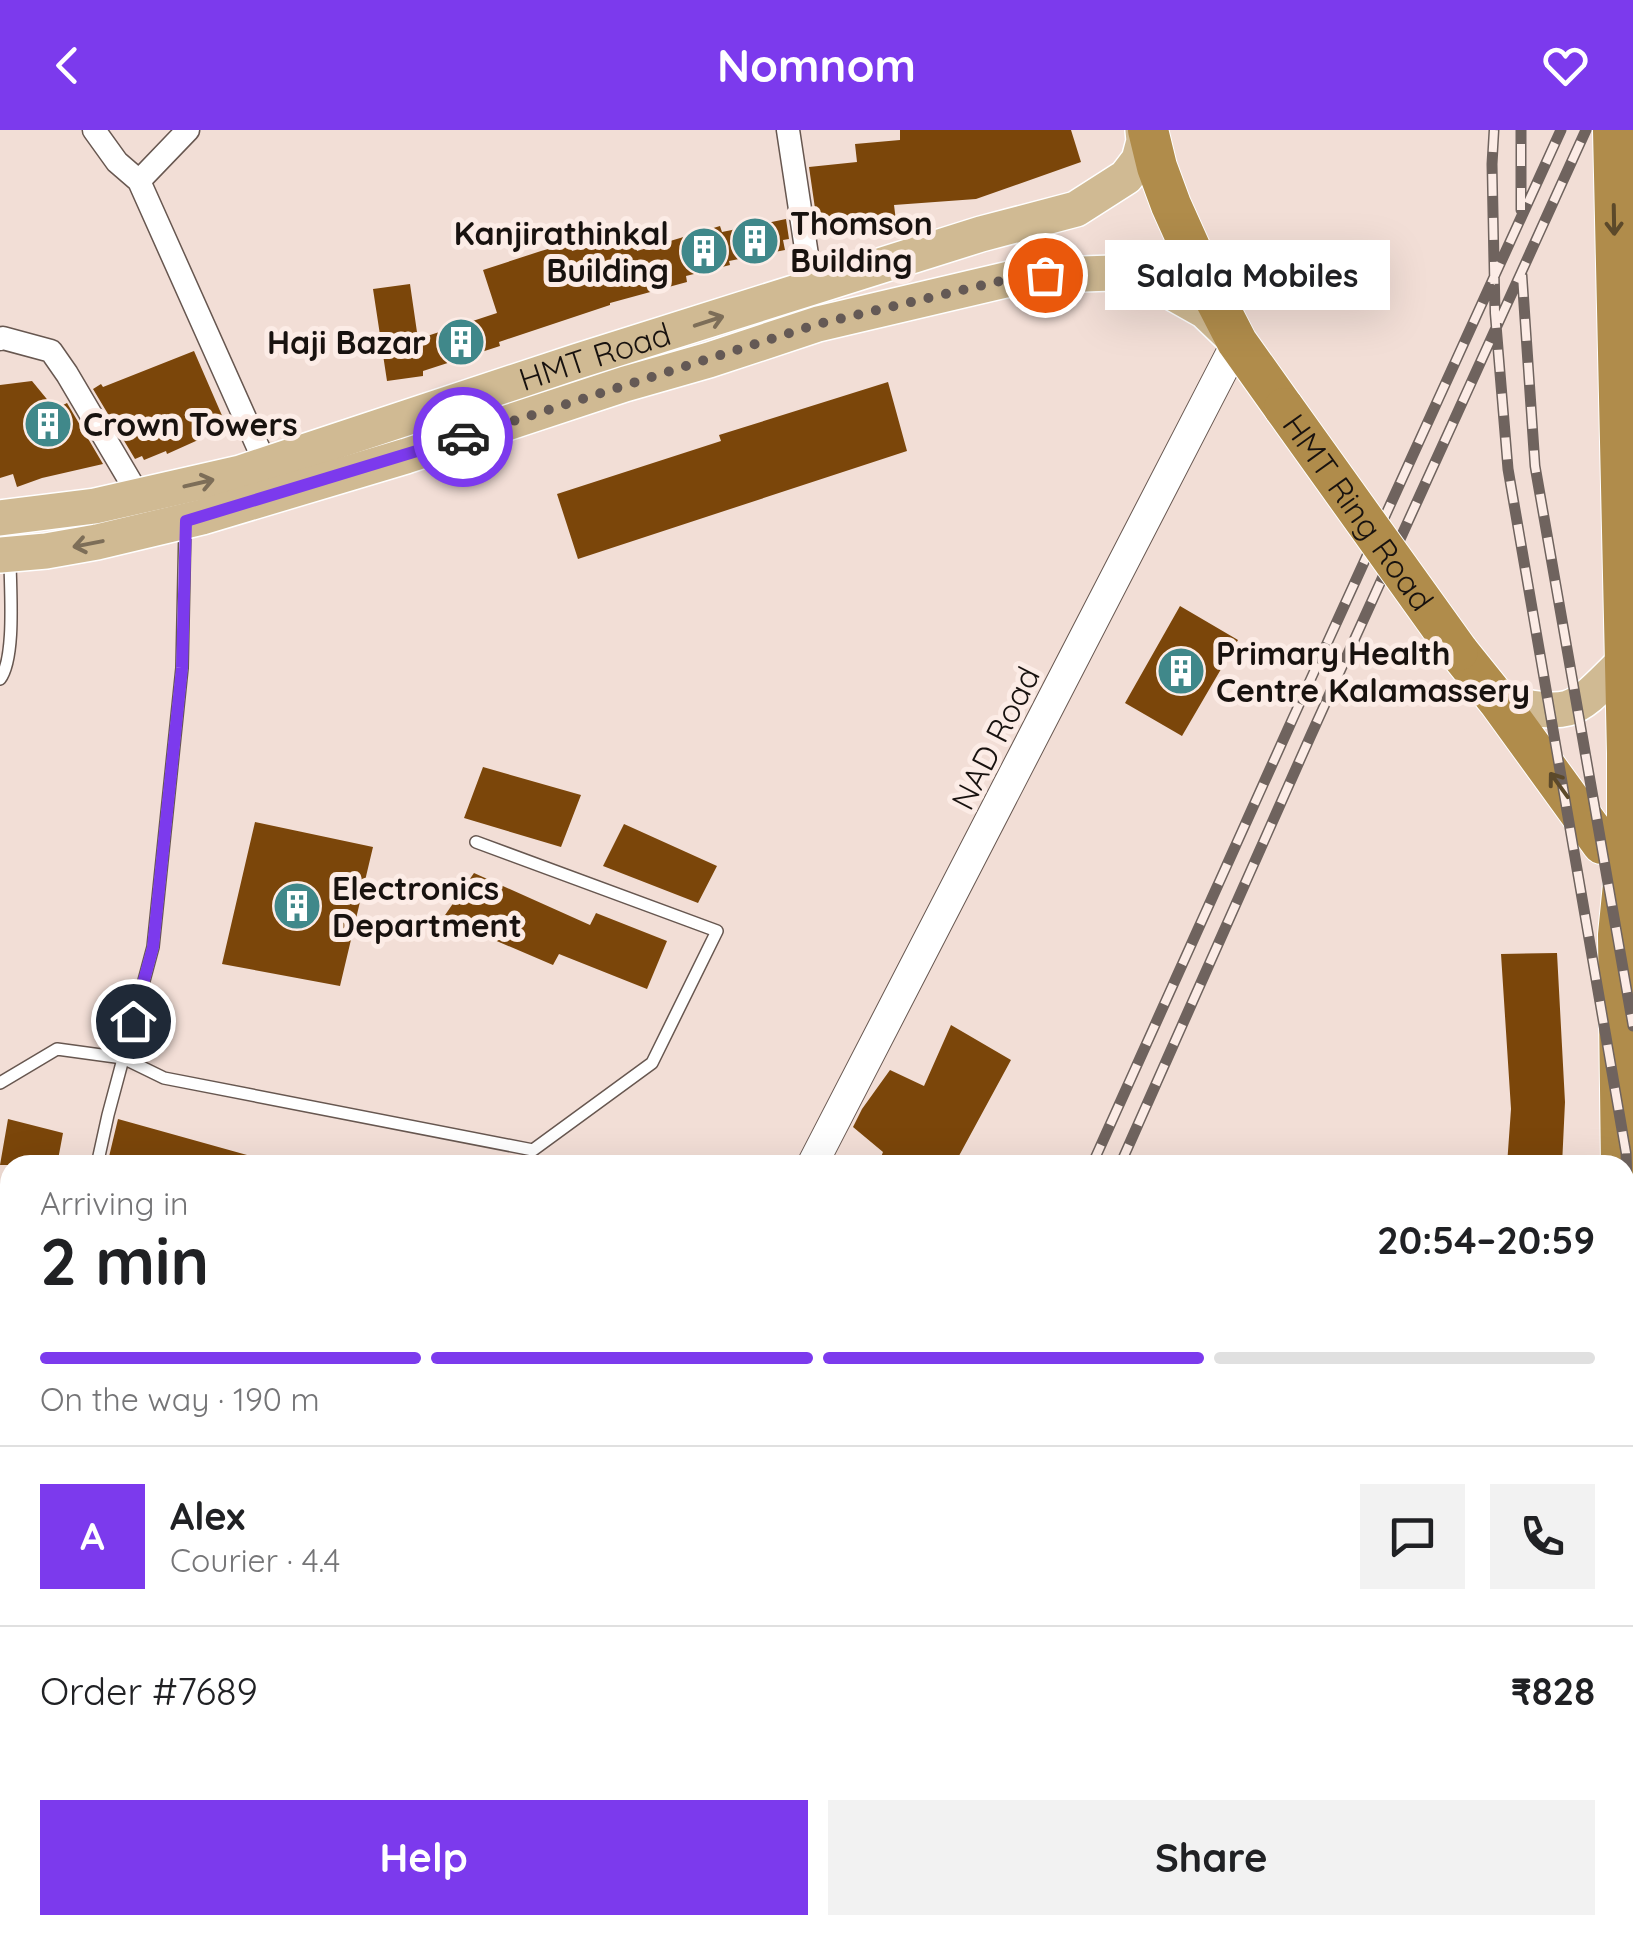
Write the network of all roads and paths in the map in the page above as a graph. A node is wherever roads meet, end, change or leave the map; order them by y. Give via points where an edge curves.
1 (94, 130) edge
2 (188, 130) edge
3 (788, 130) edge
4 (1146, 130) edge
5 (1613, 130) edge
6 (139, 181) junction
7 (812, 288) junction
8 (1, 334) edge
9 (1237, 342) junction
10 (266, 466) junction
11 (139, 496) junction
12 (0, 518) edge
13 (186, 521) junction
14 (5, 555) edge
15 (1624, 662) junction
16 (0, 678) edge
17 (1499, 702) junction
18 (1630, 755) edge
19 (476, 842) dead end
20 (1627, 844) junction
21 (123, 1058) junction
22 (0, 1083) edge
23 (99, 1155) edge
24 (817, 1155) edge
25 (1621, 1155) edge

1 - 6 street
2 - 6 street
3 - 7 street
4 - 7 main road, HMT Road via 1139,160 1126,178 1076,209
4 - 9 highway, HMT Ring Road via 1170,205
5 -> 15 highway
6 - 10 street
10 -> 7 main road, HMT Road
8 - 11 street via 51,351
9 - 13 main road, HMT Road via 1205,312 1150,280 1113,273 1022,276 818,324
9 - 17 highway, HMT Ring Road, bridge
9 - 24 street, NAD Road
11 -> 10 main road, HMT Road
11 - 12 main road, HMT Road
13 -> 14 main road, HMT Road
13 - 21 lane via 182,668 153,947
14 - 16 lane via 10,624 7,670
15 - 17 main road via 1574,708 1552,712
15 - 18 highway
20 -> 17 highway, HMT Ring Road via 1602,844
18 - 20 highway
19 - 21 lane via 716,931 652,1063 533,1150 164,1078
20 - 25 highway via 1618,934
21 - 22 lane via 58,1049
21 - 23 lane

